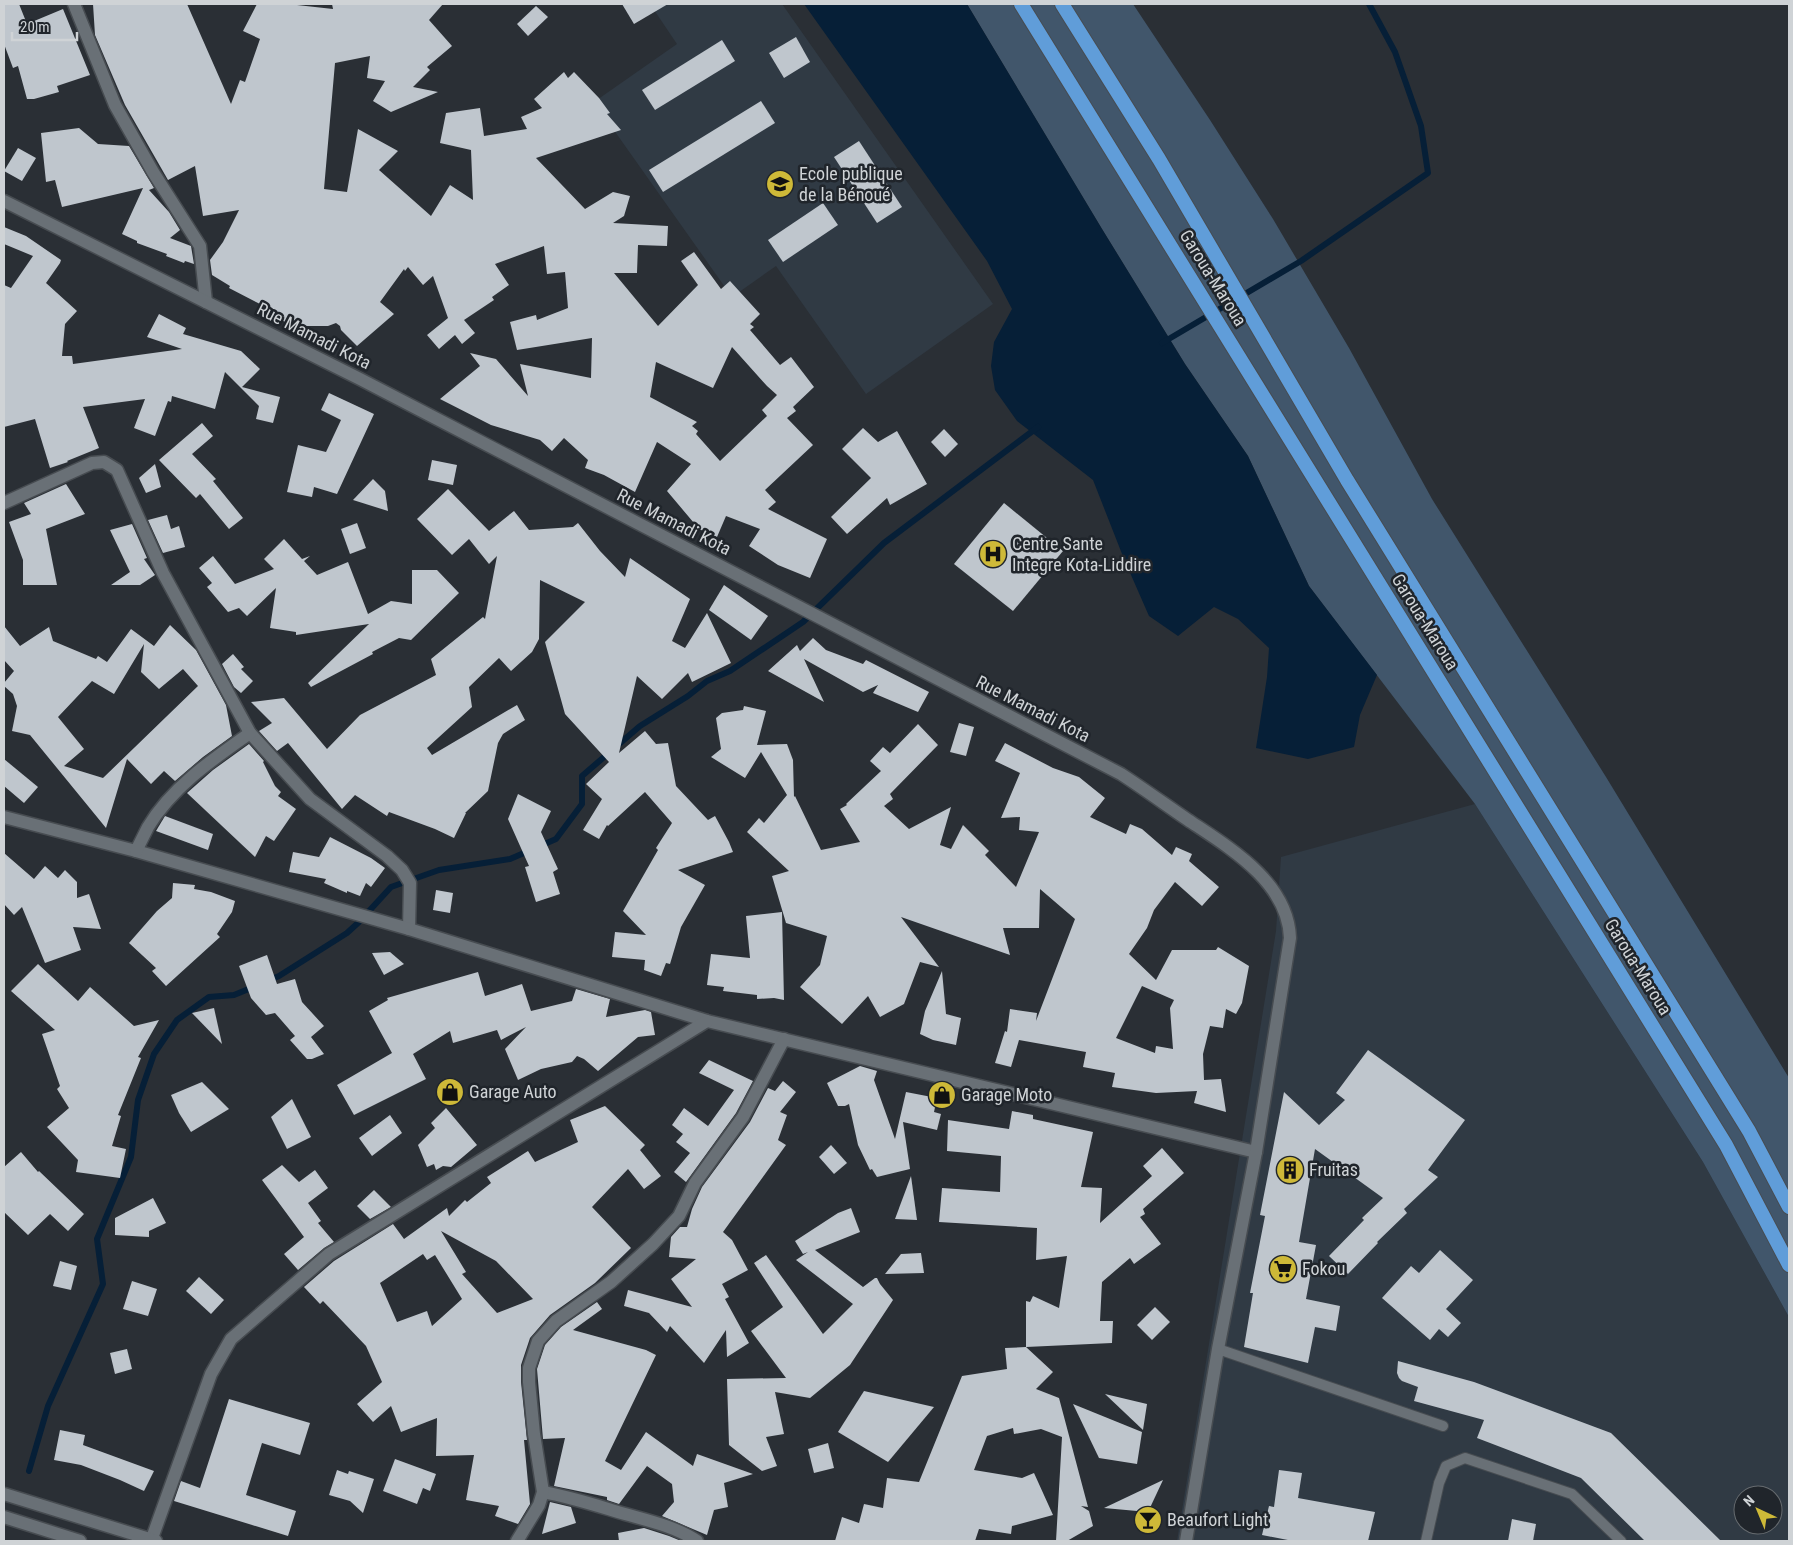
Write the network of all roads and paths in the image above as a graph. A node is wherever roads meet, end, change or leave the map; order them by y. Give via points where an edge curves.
1 (74, 4) edge
2 (1021, 4) edge
3 (1062, 4) edge
4 (4, 201) edge
5 (206, 302) junction
6 (4, 503) edge
7 (250, 733) junction
8 (4, 817) edge
9 (136, 851) junction
10 (409, 929) junction
11 (706, 1021) junction
12 (784, 1039) junction
13 (1256, 1152) junction
14 (1789, 1207) edge
15 (1789, 1265) edge
16 (1218, 1349) junction
17 (1443, 1426) dead end
18 (543, 1492) junction
19 (4, 1494) edge
20 (4, 1517) edge
21 (80, 1541) edge
22 (153, 1541) edge
23 (517, 1541) edge
24 (697, 1541) edge
25 (1186, 1541) edge
26 (1426, 1541) edge
27 (1622, 1541) edge

1 - 5 street via 115,105 200,246
2 - 15 highway, Garoua-Maroua via 1726,1145
3 - 14 highway, Garoua-Maroua via 1159,159 1347,480 1750,1131
4 - 5 street, Rue Mamadi Kota
5 - 13 street, Rue Mamadi Kota via 1122,774 1232,850 1262,877 1279,900 1290,924
6 - 7 street via 92,463 104,462 118,470 163,572
7 - 9 street via 204,766 170,798 149,826
7 - 10 street via 310,799 402,870 410,883
8 - 9 street
9 - 10 street
10 - 11 street
11 - 12 street
11 - 22 street via 329,1254 231,1339 211,1374
12 - 13 street
12 - 18 street via 743,1118 696,1183 679,1216 608,1285 556,1320 538,1341 529,1368 529,1382
13 - 16 street
16 - 17 lane
16 - 25 street
18 - 23 street via 539,1505
18 - 24 street via 666,1526
19 - 22 street
20 - 21 street
26 - 27 lane via 1446,1466 1464,1458 1572,1494

